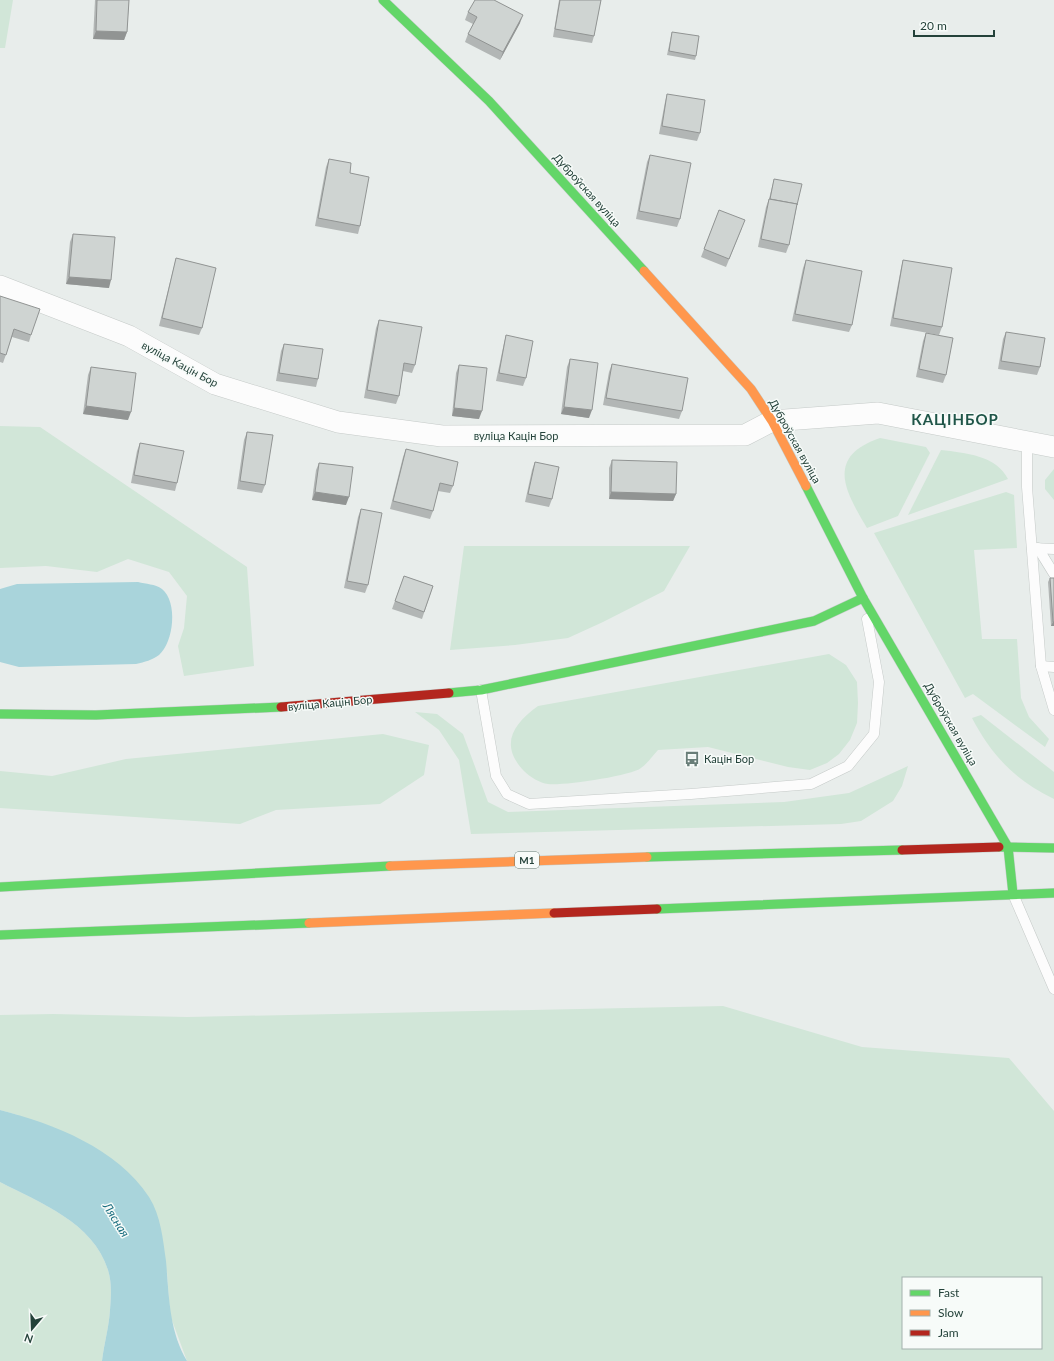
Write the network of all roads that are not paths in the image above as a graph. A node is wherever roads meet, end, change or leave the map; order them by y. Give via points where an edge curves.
1 (384, 0) edge
2 (0, 286) edge
3 (772, 422) junction
4 (1027, 442) junction
5 (1054, 447) edge
6 (1035, 548) junction
7 (1054, 549) edge
8 (1054, 574) edge
9 (863, 598) junction
10 (1041, 666) junction
11 (1054, 667) edge
12 (481, 690) junction
13 (1054, 710) edge
14 (0, 714) edge
15 (1008, 847) junction
16 (1054, 848) edge
17 (0, 887) edge
18 (1054, 893) edge
19 (1013, 894) junction
20 (0, 935) edge
21 (1054, 990) edge

1 - 3 main road, Дуброўская вуліца via 489,100 712,344 751,389
2 - 3 street, вуліца Кацін Бор via 129,336 215,384 338,422 450,436 745,435
3 - 4 street, вуліца Кацін Бор via 878,413
3 - 9 main road, Дуброўская вуліца
4 - 5 street, вуліца Кацін Бор
4 - 6 lane via 1027,487
6 - 7 lane
6 - 8 lane
6 - 10 lane
9 - 12 main road, вуліца Кацін Бор via 814,621
9 - 12 lane via 879,682 874,734 848,766 811,784 530,804 508,794 496,776
9 - 15 main road, Дуброўская вуліца
10 - 11 lane
10 - 13 lane
12 - 14 main road, вуліца Кацін Бор via 275,708 96,715
15 - 16 main road, М1
15 - 17 main road, М1 via 437,863
15 - 19 main road, Дуброўская вуліца
18 - 19 main road
19 - 20 main road
19 - 21 lane

